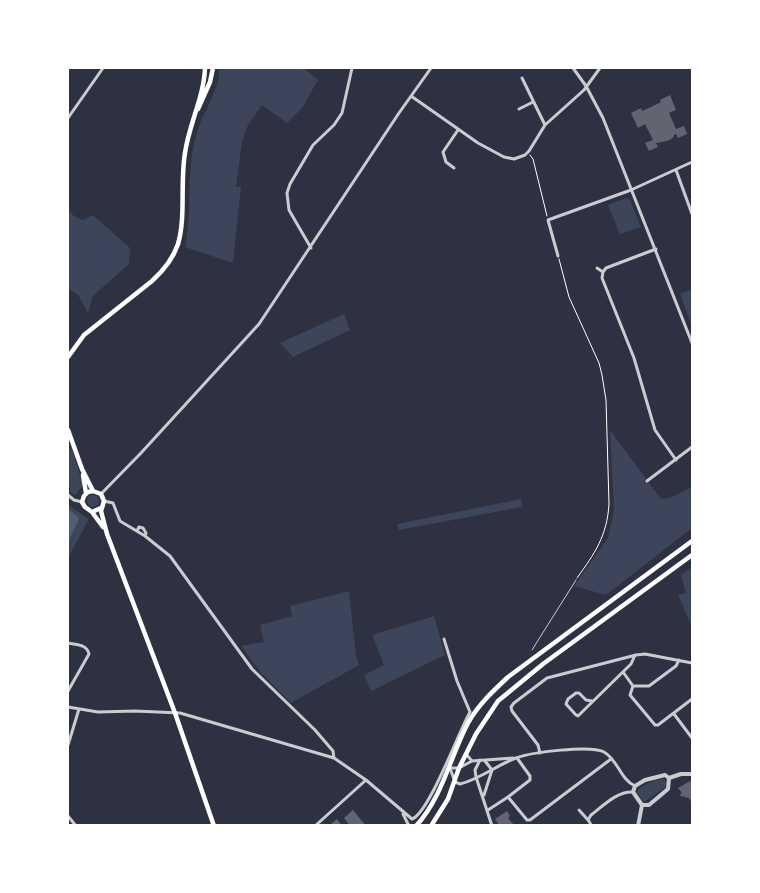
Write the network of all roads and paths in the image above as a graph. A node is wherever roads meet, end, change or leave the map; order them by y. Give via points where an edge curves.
1 (103, 68) edge
2 (205, 68) edge
3 (213, 68) edge
4 (352, 68) edge
5 (431, 68) edge
6 (574, 68) edge
7 (600, 68) edge
8 (522, 78) dead end
9 (586, 86) junction
10 (411, 96) junction
11 (533, 102) junction
12 (519, 109) dead end
13 (194, 117) junction
14 (68, 118) edge
15 (545, 125) junction
16 (458, 130) junction
17 (528, 152) junction
18 (692, 162) edge
19 (454, 168) dead end
20 (676, 170) junction
21 (631, 190) junction
22 (692, 214) edge
23 (548, 220) junction
24 (311, 248) junction
25 (656, 249) junction
26 (558, 256) joint
27 (597, 268) dead end
28 (603, 272) junction
29 (692, 343) edge
30 (68, 357) edge
31 (68, 430) edge
32 (692, 447) edge
33 (676, 460) junction
34 (82, 469) junction
35 (647, 481) dead end
36 (93, 491) junction
37 (86, 493) junction
38 (100, 494) junction
39 (68, 495) edge
40 (104, 501) junction
41 (82, 502) junction
42 (101, 508) junction
43 (92, 512) junction
44 (107, 534) junction
45 (692, 541) edge
46 (692, 555) edge
47 (576, 580) joint
48 (444, 639) dead end
49 (68, 643) edge
50 (532, 650) dead end
51 (636, 654) junction
52 (679, 660) junction
53 (692, 662) edge
54 (623, 672) junction
55 (633, 686) junction
56 (68, 691) edge
57 (692, 700) edge
58 (592, 701) junction
59 (68, 707) edge
60 (79, 710) junction
61 (175, 713) junction
62 (674, 714) junction
63 (692, 738) edge
64 (68, 745) edge
65 (540, 753) junction
66 (466, 754) junction
67 (334, 758) junction
68 (516, 758) junction
69 (611, 759) junction
70 (481, 760) junction
71 (472, 761) junction
72 (447, 767) junction
73 (460, 768) junction
74 (492, 770) junction
75 (692, 774) edge
76 (476, 777) junction
77 (670, 778) junction
78 (366, 780) junction
79 (456, 782) junction
80 (635, 786) junction
81 (633, 792) junction
82 (483, 796) junction
83 (508, 797) junction
84 (642, 805) junction
85 (488, 810) junction
86 (579, 810) dead end
87 (402, 811) junction
88 (68, 816) edge
89 (588, 820) junction
90 (214, 824) edge
91 (76, 826) edge
92 (315, 826) edge
93 (410, 826) edge
94 (416, 826) edge
95 (431, 826) edge
96 (492, 826) edge
97 (592, 826) edge
98 (638, 826) edge

1 - 14 street
2 - 13 main road
3 - 13 main road
4 - 24 street via 342,113 313,145 287,193 290,210
5 - 10 street
6 - 9 street
7 - 9 street
8 - 11 street
9 - 15 street
9 - 21 street via 603,118
10 - 16 street
10 - 24 street
11 - 12 street
11 - 15 street
13 - 30 main road via 185,153 179,238 173,256 152,281 84,335
15 - 17 street
16 - 17 street via 508,158 519,158
16 - 19 street via 443,152 446,162
17 - 23 path via 533,159
18 - 20 street
20 - 21 street
20 - 22 street
21 - 23 street
21 - 25 street
23 - 26 street
24 - 38 street via 253,331
25 - 28 street
25 - 29 street
26 - 47 path via 569,297 599,364 606,400 608,520 599,546
27 - 28 street
28 - 33 street via 602,278 640,376 655,430
31 - 34 main road
32 - 33 street
33 - 35 street
34 - 36 main road
34 - 37 main road
36 - 37 main road
36 - 38 main road
37 - 41 main road
38 - 40 main road
39 - 41 street
40 - 42 main road
40 - 67 street via 113,502 120,521 170,556 252,669 316,730 333,750
41 - 43 main road
42 - 43 main road
42 - 44 main road
43 - 44 main road
44 - 61 main road
45 - 72 main road via 508,677 469,722
46 - 66 main road via 543,664 498,701
47 - 50 lane
48 - 72 street via 470,712
49 - 56 street via 85,647 88,654
51 - 52 street
51 - 54 street
51 - 65 street via 548,678 514,703 512,711 538,745
52 - 53 street
52 - 55 street via 676,666 649,686
54 - 55 street
54 - 58 street
55 - 62 street via 630,695 655,725
57 - 62 street
58 - 58 street via 578,716 566,704 576,692
59 - 60 street
60 - 61 street
60 - 64 street
61 - 67 street
61 - 90 main road
62 - 63 street
65 - 68 street
65 - 69 street via 585,749 603,752
66 - 71 street
66 - 73 main road
67 - 78 street
68 - 70 street
68 - 74 street
68 - 83 street via 530,780
69 - 80 street via 625,780
69 - 83 street via 530,820
70 - 71 street
70 - 74 street via 487,762
70 - 76 street via 475,770
71 - 73 street
72 - 73 street
72 - 79 street
72 - 87 street via 416,817 410,819
72 - 94 main road via 433,803
73 - 79 main road
74 - 76 street
74 - 82 street
75 - 77 street
76 - 79 street via 460,784
76 - 82 street
77 - 80 street via 658,776
77 - 84 street via 663,795
78 - 87 street
78 - 92 street
79 - 95 main road
80 - 81 street
81 - 84 street
81 - 89 street via 619,794
82 - 85 street
83 - 85 street
84 - 98 street
85 - 96 street
86 - 89 street
87 - 93 street
88 - 91 street
89 - 97 street

